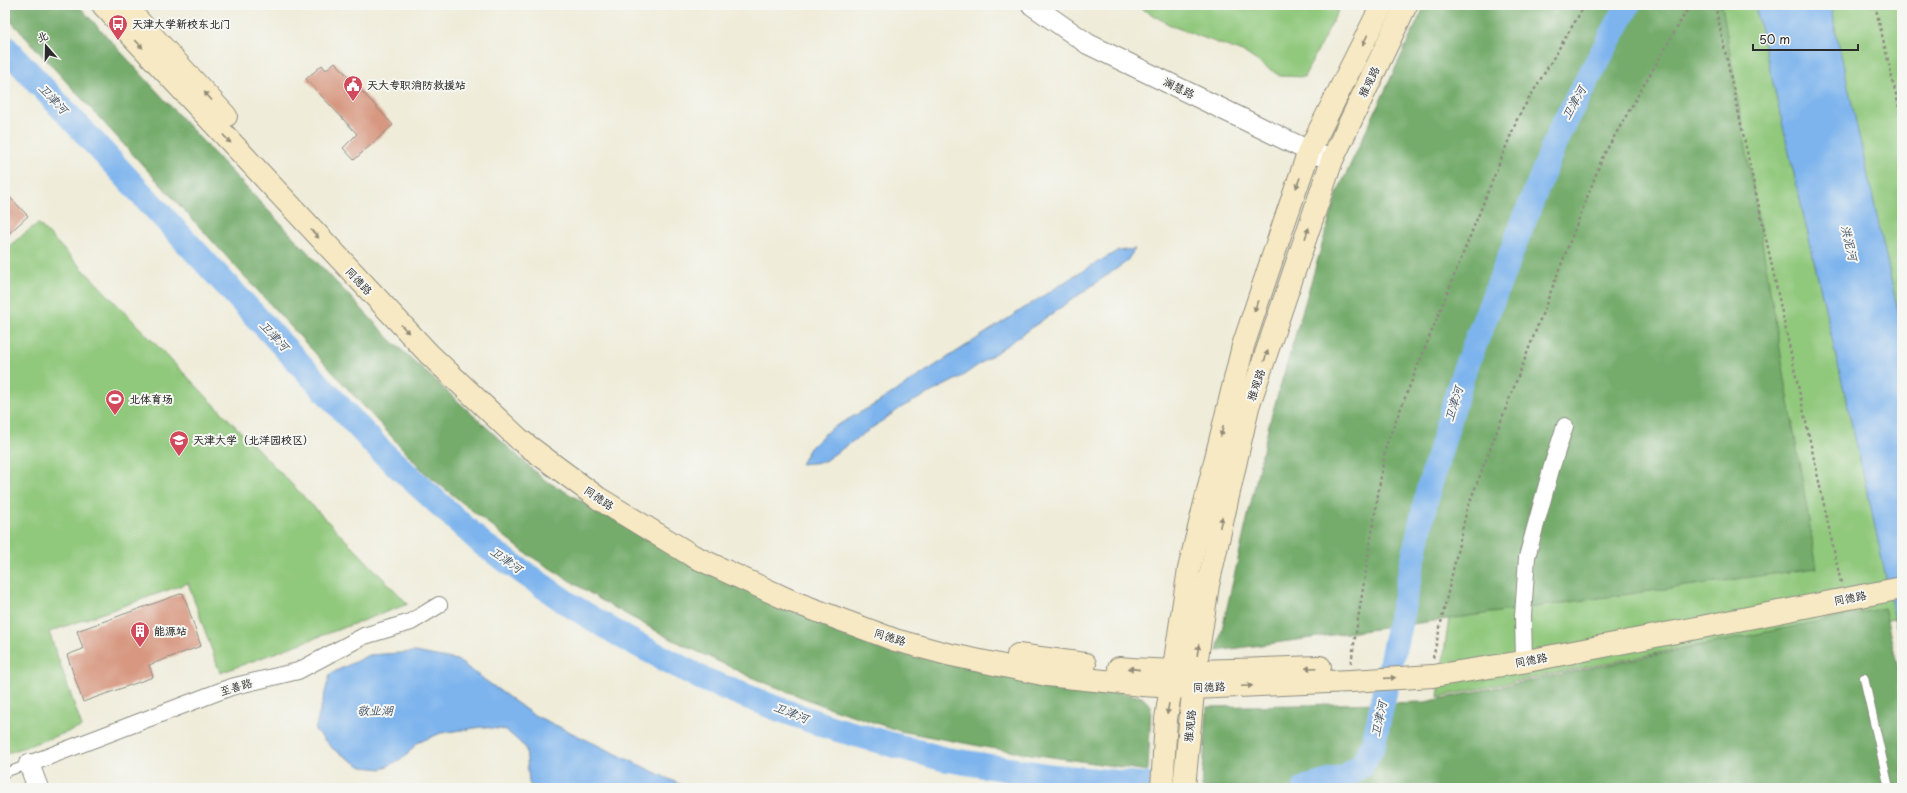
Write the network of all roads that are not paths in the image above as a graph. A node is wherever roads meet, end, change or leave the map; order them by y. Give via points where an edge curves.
1 (102, 5) edge
2 (124, 5) edge
3 (1032, 5) edge
4 (1382, 5) edge
5 (1406, 5) edge
6 (1309, 151) junction
7 (1332, 160) junction
8 (1565, 426) dead end
9 (1902, 574) edge
10 (1872, 587) junction
11 (1902, 588) edge
12 (439, 605) dead end
13 (1524, 656) junction
14 (1864, 678) dead end
15 (1172, 679) junction
16 (1195, 680) junction
17 (29, 764) junction
18 (5, 773) edge
19 (1163, 781) edge
20 (38, 788) edge
21 (1184, 788) edge
22 (1889, 788) edge

1 -> 15 main road, 同德路 via 428,354 520,440 598,498 692,556 813,610 889,637 947,654 1047,675
15 -> 2 main road, 同德路 via 1144,670 1024,656 897,626 783,586 728,559 637,508 594,480 537,435 467,372 381,284
3 - 6 street, 澜慧路 via 1088,44
4 -> 6 main road, 雅观路
5 - 7 main road, 雅观路
6 - 7 street, 澜慧路
6 -> 15 main road, 雅观路 via 1243,346 1189,569
16 -> 7 main road, 雅观路 via 1208,585 1248,407
8 - 13 street via 1527,557 1523,616
9 - 10 main road, 同德路
10 - 11 main road, 同德路
10 - 13 main road, 同德路
10 - 13 main road, 同德路 via 1842,586
12 - 17 street, 至善路 via 411,622 364,636 298,671 231,687
13 - 16 main road, 同德路 via 1432,668 1351,674
14 - 22 lane
15 - 16 main road, 同德路
15 -> 19 main road, 雅观路 via 1166,719
16 - 21 main road, 雅观路
17 - 18 lane
17 - 20 street

